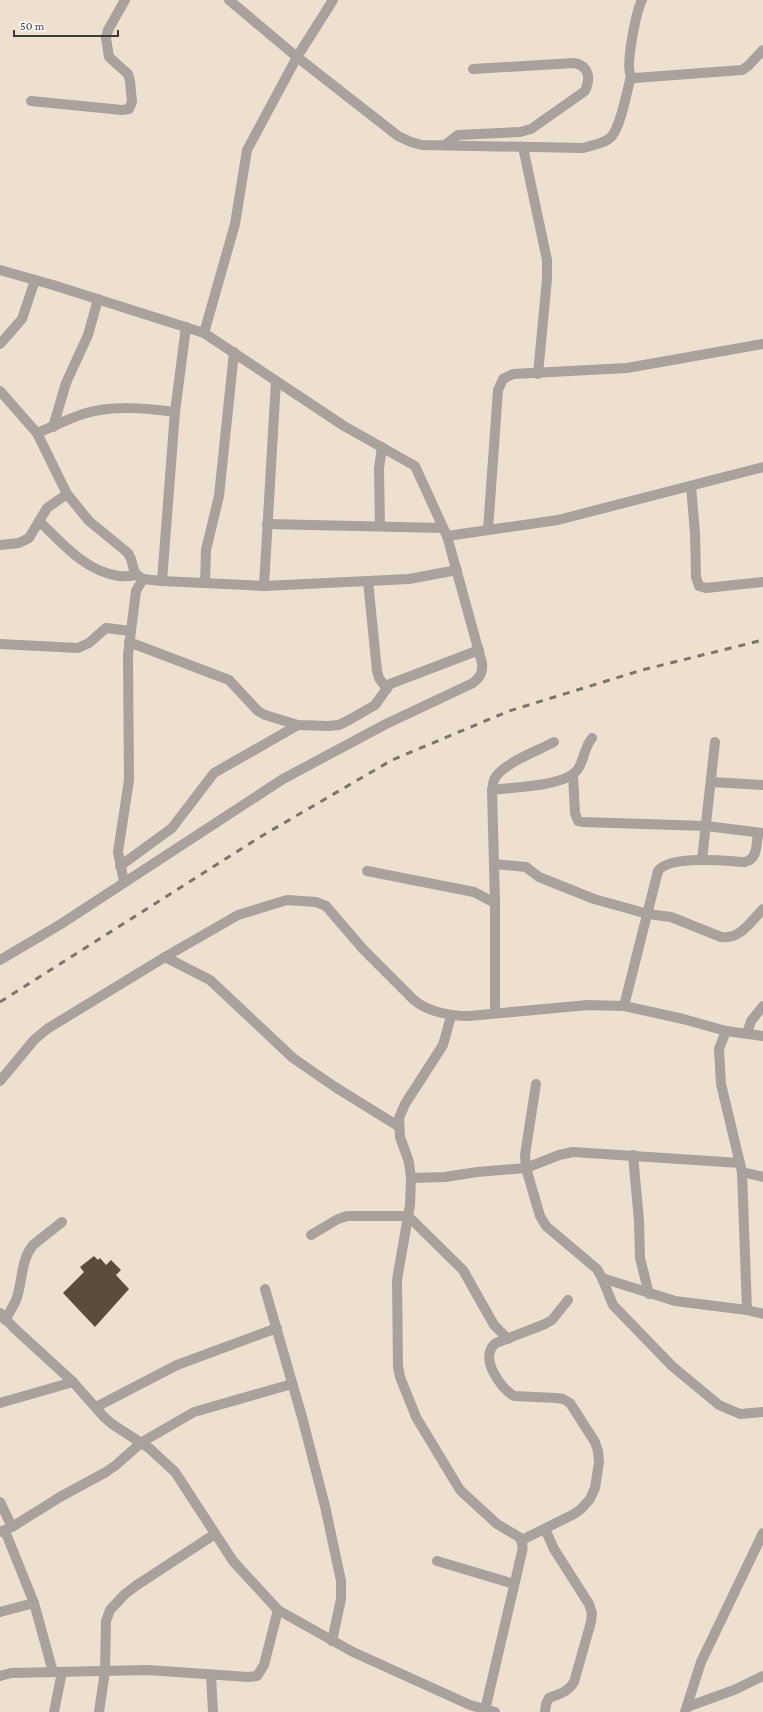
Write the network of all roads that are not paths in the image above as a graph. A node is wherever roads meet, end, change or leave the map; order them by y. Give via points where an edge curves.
1 (125, 0) edge
2 (230, 0) edge
3 (334, 0) edge
4 (642, 0) edge
5 (763, 50) edge
6 (297, 57) junction
7 (473, 69) dead end
8 (631, 76) junction
9 (31, 101) dead end
10 (445, 145) junction
11 (523, 146) junction
12 (0, 270) edge
13 (35, 280) junction
14 (98, 299) junction
15 (186, 327) junction
16 (204, 333) junction
17 (0, 344) edge
18 (763, 344) edge
19 (234, 352) junction
20 (538, 374) junction
21 (276, 380) junction
22 (0, 391) edge
23 (175, 412) junction
24 (53, 427) junction
25 (37, 433) junction
26 (382, 447) junction
27 (763, 467) edge
28 (691, 486) junction
29 (67, 494) junction
30 (39, 521) junction
31 (267, 524) junction
32 (380, 526) junction
33 (488, 530) junction
34 (445, 532) junction
35 (0, 545) edge
36 (457, 570) junction
37 (140, 577) junction
38 (162, 581) junction
39 (368, 581) junction
40 (763, 582) edge
41 (205, 583) junction
42 (264, 586) junction
43 (130, 636) junction
44 (0, 644) edge
45 (479, 650) junction
46 (387, 689) junction
47 (298, 724) junction
48 (592, 738) dead end
49 (554, 742) dead end
50 (715, 742) dead end
51 (572, 775) junction
52 (711, 782) junction
53 (763, 785) edge
54 (492, 790) junction
55 (706, 826) junction
56 (760, 833) edge
57 (702, 860) junction
58 (758, 860) edge
59 (494, 864) junction
60 (120, 866) junction
61 (367, 871) dead end
62 (124, 882) junction
63 (495, 903) junction
64 (763, 908) edge
65 (648, 914) junction
66 (165, 957) junction
67 (0, 960) edge
68 (624, 1006) junction
69 (763, 1006) edge
70 (495, 1013) junction
71 (451, 1016) junction
72 (726, 1031) junction
73 (747, 1033) junction
74 (763, 1036) edge
75 (0, 1080) edge
76 (536, 1084) dead end
77 (398, 1126) junction
78 (633, 1155) junction
79 (741, 1167) junction
80 (526, 1168) junction
81 (763, 1177) edge
82 (412, 1178) junction
83 (408, 1216) junction
84 (62, 1222) dead end
85 (311, 1235) dead end
86 (602, 1278) junction
87 (265, 1289) dead end
88 (649, 1294) junction
89 (568, 1300) dead end
90 (747, 1310) junction
91 (763, 1314) edge
92 (3, 1317) edge
93 (277, 1328) junction
94 (508, 1338) junction
95 (73, 1382) junction
96 (292, 1384) junction
97 (0, 1403) edge
98 (96, 1407) junction
99 (763, 1412) edge
100 (142, 1442) junction
101 (0, 1502) edge
102 (544, 1529) junction
103 (6, 1530) edge
104 (763, 1533) edge
105 (215, 1534) junction
106 (522, 1540) junction
107 (437, 1561) dead end
108 (514, 1584) junction
109 (34, 1603) junction
110 (278, 1610) junction
111 (0, 1612) edge
112 (332, 1640) junction
113 (105, 1671) junction
114 (58, 1672) junction
115 (211, 1674) junction
116 (0, 1676) edge
117 (763, 1676) edge
118 (469, 1708) edge
119 (686, 1710) edge
120 (490, 1711) edge
121 (54, 1712) edge
122 (99, 1712) edge
123 (213, 1712) edge
124 (545, 1712) edge

1 - 9 street via 106,38 109,57 128,74 132,102 129,109
2 - 6 street
3 - 6 street
4 - 8 street via 636,16 628,66
5 - 8 street via 748,66 738,71 644,79
6 - 10 street via 398,136 422,145
6 - 16 street via 247,150 235,224
7 - 10 street via 574,63 582,65 587,70 588,85 585,91 531,129 520,132 458,135
8 - 11 street via 612,137 583,148
10 - 11 street
11 - 20 street via 547,260
12 - 13 street
13 - 14 street
13 - 17 street via 22,319
14 - 15 street
14 - 24 street via 89,331 66,383
15 - 16 street
15 - 23 street
16 - 19 street
18 - 20 street via 627,368
19 - 21 street
19 - 41 street via 219,496 206,550
20 - 33 street via 513,374 503,380 498,390
21 - 26 street via 344,426
21 - 31 street
22 - 25 street
23 - 24 street via 143,408 106,410 83,414
23 - 38 street
24 - 25 street
25 - 29 street
26 - 32 street via 379,468
26 - 34 street via 415,466
27 - 28 street
28 - 33 street via 571,518
28 - 40 street via 696,577 699,586 706,588
29 - 30 street via 47,508
29 - 37 street via 89,521 128,553
30 - 35 street via 29,538 19,543
30 - 37 street via 82,561 110,574
31 - 32 street
31 - 42 street
32 - 34 street
33 - 34 street
34 - 36 street
36 - 39 street via 408,579
36 - 45 street
37 - 38 street
37 - 43 street
38 - 41 street
39 - 42 street
39 - 46 street via 377,671
41 - 42 street
43 - 44 street via 106,628 89,643 78,648
43 - 47 street via 229,680 258,711 265,715
43 - 60 street via 129,780 118,843
45 - 46 street via 398,680
45 - 62 street via 483,671 473,684 386,724 290,774
46 - 47 street via 375,706 339,725
47 - 60 street via 214,773 172,828
48 - 51 street via 586,746 578,769
49 - 54 street via 498,773
50 - 52 street
51 - 54 street via 552,783
51 - 55 street via 578,821
52 - 53 street
52 - 55 street
54 - 59 street
55 - 56 street
55 - 57 street
56 - 58 street
57 - 58 street
57 - 65 street via 668,863 661,867
59 - 63 street
59 - 65 street via 526,867 539,877 594,899
60 - 62 street
61 - 63 street via 474,892
62 - 67 street via 61,924
63 - 70 street
64 - 65 street via 737,936 729,938 671,917
65 - 68 street
66 - 71 street via 244,913 286,900 316,902 326,906 363,949 418,1003
66 - 75 street via 48,1029 34,1040
66 - 77 street via 210,980 293,1058
68 - 70 street via 588,1005
68 - 72 street
69 - 73 street via 751,1020
70 - 71 street
71 - 77 street via 443,1045 405,1104
72 - 73 street
72 - 79 street via 719,1050 720,1084
73 - 74 street
76 - 80 street via 526,1142
77 - 82 street
78 - 79 street
78 - 80 street via 573,1152
78 - 88 street via 640,1258
79 - 81 street
79 - 90 street
80 - 82 street
80 - 86 street via 542,1221 597,1269
82 - 83 street
83 - 85 street via 347,1216
83 - 94 street via 463,1270 494,1325
83 - 106 street via 397,1280 400,1377 416,1417 460,1490 492,1521
84 - 92 street via 32,1245 25,1257 16,1300
86 - 88 street
86 - 99 street via 617,1310 672,1366 715,1402 736,1413
87 - 93 street
88 - 90 street via 675,1301
89 - 94 street via 552,1320
90 - 91 street
92 - 95 street
93 - 96 street
93 - 98 street via 177,1365
94 - 102 street via 492,1346 490,1352 494,1374 503,1388 514,1396 556,1398 570,1403 584,1423 598,1451 595,1488 590,1499 582,1509
95 - 97 street
95 - 98 street
96 - 100 street via 194,1412
96 - 112 street via 325,1506 341,1581 341,1599
98 - 100 street via 112,1424
100 - 103 street via 106,1472
100 - 105 street via 175,1472
101 - 103 street
102 - 106 street
102 - 124 street via 592,1613 574,1682 565,1692 549,1698
103 - 109 street
104 - 119 street via 701,1662
105 - 110 street via 233,1561
105 - 113 street via 137,1586 110,1610 106,1620
106 - 108 street via 523,1550
107 - 108 street
108 - 120 street
109 - 111 street
109 - 114 street
110 - 112 street
110 - 115 street via 264,1665 257,1676
112 - 118 street
113 - 114 street
113 - 115 street via 148,1670
113 - 122 street
114 - 116 street
114 - 121 street
115 - 123 street
117 - 119 street
118 - 120 street

